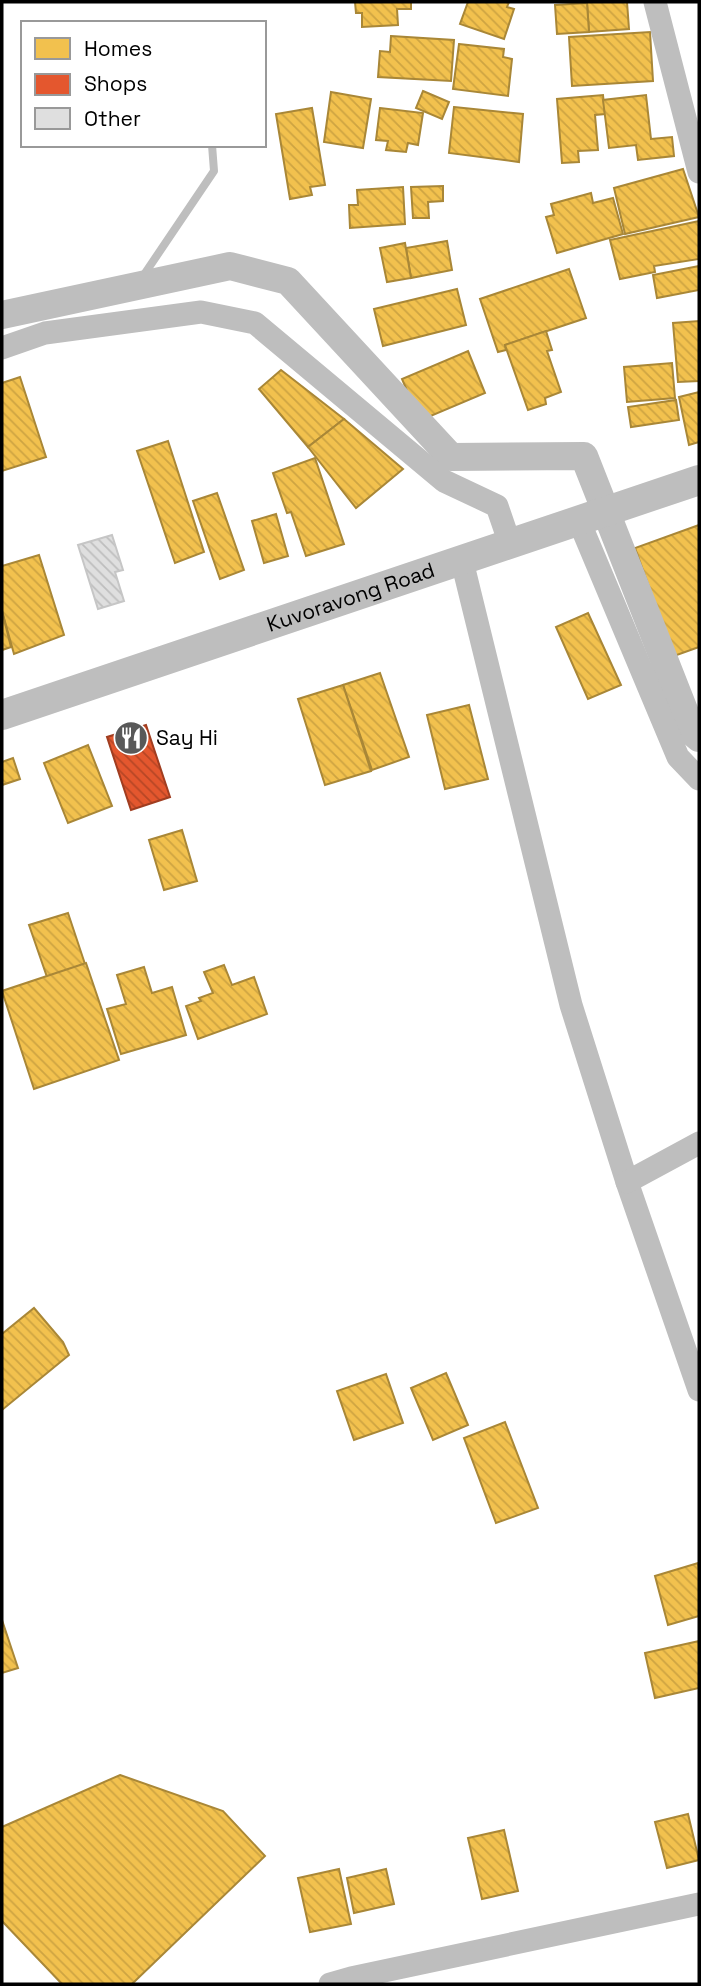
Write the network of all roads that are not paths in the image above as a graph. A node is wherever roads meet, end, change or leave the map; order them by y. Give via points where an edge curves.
1 (655, 2) edge
2 (699, 172) edge
3 (2, 348) edge
4 (699, 480) edge
5 (584, 519) junction
6 (510, 544) junction
7 (462, 561) junction
8 (2, 715) edge
9 (699, 779) edge
10 (699, 1143) edge
11 (627, 1182) junction
12 (699, 1390) edge
13 (699, 1904) edge
14 (330, 1984) edge

1 - 2 street
3 - 6 street via 45,333 201,312 255,323 444,481 497,506
4 - 5 street, Kuvoravong Road
5 - 6 street, Kuvoravong Road
5 - 9 street via 678,757
6 - 7 street, Kuvoravong Road
7 - 8 street, Kuvoravong Road
7 - 11 street via 571,1005
10 - 11 street
11 - 12 street
13 - 14 street

